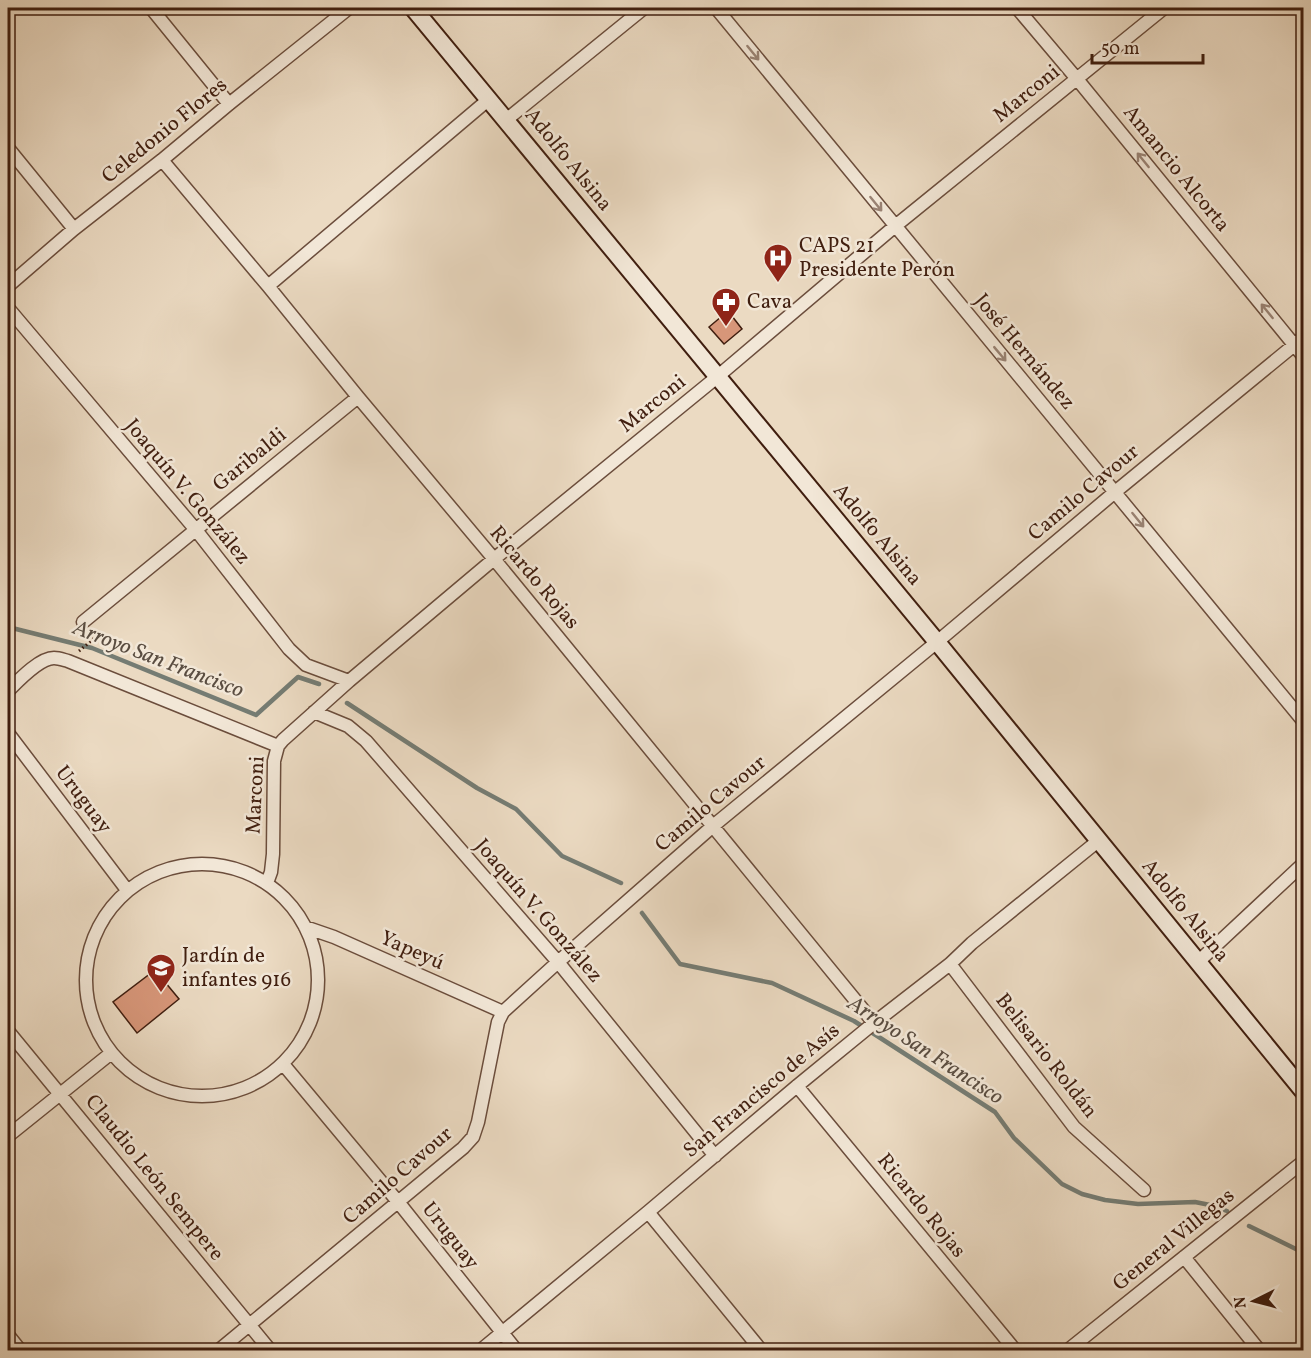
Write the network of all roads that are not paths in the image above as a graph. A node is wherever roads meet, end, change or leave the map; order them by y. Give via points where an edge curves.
1 (151, 8) edge
2 (350, 8) edge
3 (413, 8) edge
4 (644, 8) edge
5 (716, 8) edge
6 (1017, 8) edge
7 (1164, 8) edge
8 (1077, 79) junction
9 (488, 100) junction
10 (229, 104) junction
11 (506, 120) junction
12 (8, 148) edge
13 (162, 160) junction
14 (894, 227) junction
15 (74, 229) junction
16 (8, 286) edge
17 (268, 286) junction
18 (8, 309) edge
19 (1299, 341) edge
20 (1304, 357) edge
21 (717, 377) junction
22 (358, 397) junction
23 (1115, 492) junction
24 (196, 530) junction
25 (494, 559) junction
26 (83, 622) dead end
27 (937, 642) junction
28 (349, 681) junction
29 (8, 691) edge
30 (314, 712) junction
31 (1304, 722) edge
32 (8, 733) edge
33 (278, 746) junction
34 (713, 826) junction
35 (1098, 841) junction
36 (1304, 863) edge
37 (267, 884) junction
38 (127, 890) junction
39 (305, 927) junction
40 (558, 962) junction
41 (1198, 962) junction
42 (950, 964) junction
43 (503, 1012) junction
44 (873, 1024) junction
45 (8, 1031) edge
46 (110, 1054) junction
47 (283, 1064) junction
48 (797, 1086) junction
49 (1304, 1092) edge
50 (59, 1094) junction
51 (8, 1136) edge
52 (715, 1156) junction
53 (1304, 1161) edge
54 (1144, 1190) dead end
55 (399, 1203) junction
56 (648, 1212) junction
57 (1184, 1257) junction
58 (250, 1326) junction
59 (502, 1334) junction
60 (8, 1335) edge
61 (20, 1350) edge
62 (219, 1350) edge
63 (270, 1350) edge
64 (481, 1350) edge
65 (516, 1350) edge
66 (762, 1350) edge
67 (1015, 1350) edge
68 (1068, 1350) edge
69 (1259, 1350) edge

1 - 10 street
2 - 10 street, Celedonio Flores
3 - 9 street, Adolfo Alsina
4 - 11 street
5 -> 14 street, José Hernández
6 - 8 street, Amancio Alcorta
7 - 8 street, Marconi
8 - 14 street, Marconi
19 -> 8 street, Amancio Alcorta
9 - 11 street, Adolfo Alsina
9 - 17 street
10 - 13 street, Celedonio Flores
11 - 21 street, Adolfo Alsina
12 - 15 street
13 - 15 street, Celedonio Flores
13 - 17 street, Ricardo Rojas
14 - 21 street, Marconi
14 -> 23 street, José Hernández
15 - 16 street, Celedonio Flores
17 - 22 street, Ricardo Rojas
18 - 24 street, Joaquín V. González
19 - 20 street, Amancio Alcorta
19 - 23 street, Camilo Cavour
21 - 25 street, Marconi
21 - 27 street, Adolfo Alsina
22 - 24 street, Garibaldi
22 - 25 street, Ricardo Rojas
23 - 27 street, Camilo Cavour
23 -> 31 street, José Hernández
24 - 26 street, Garibaldi
24 - 28 street, Joaquín V. González via 298,659
25 - 28 street, Marconi
25 - 34 street, Ricardo Rojas
27 - 34 street, Camilo Cavour
27 - 35 street, Adolfo Alsina
28 - 30 street, Marconi
29 - 33 street via 45,660 68,661
30 - 33 street, Marconi
30 - 40 street, Joaquín V. González via 348,726 366,741
32 - 38 street, Uruguay
33 - 37 street, Marconi via 274,760 273,854
34 - 40 street, Camilo Cavour
34 - 44 street, Ricardo Rojas
35 - 41 street, Adolfo Alsina
35 - 42 street, San Francisco de Asís
36 - 41 street
37 - 38 street via 247,872 216,864 184,864 154,873
37 - 39 street via 290,903
38 - 46 street via 103,918 89,953 86,990 95,1026
39 - 43 street, Yapeyú
39 - 47 street via 317,958 318,996 306,1033
40 - 43 street, Camilo Cavour
40 - 52 street, Joaquín V. González
41 - 49 street, Adolfo Alsina
42 - 44 street, San Francisco de Asís
42 - 54 street, Belisario Roldán via 1074,1128
43 - 55 street, Camilo Cavour via 473,1137
44 - 48 street, San Francisco de Asís
45 - 50 street, Claudio León Sempere
46 - 47 street via 144,1081 179,1094 216,1096 252,1086
46 - 50 street
47 - 55 street, Uruguay
48 - 52 street, San Francisco de Asís
48 - 67 street, Ricardo Rojas
50 - 51 street
50 - 58 street, Claudio León Sempere
52 - 56 street, San Francisco de Asís
53 - 57 street, General Villegas
55 - 58 street, Camilo Cavour
55 - 59 street, Uruguay
56 - 59 street, San Francisco de Asís
56 - 66 street
57 - 68 street, General Villegas
57 - 69 street
58 - 62 street, Camilo Cavour
58 - 63 street, Claudio León Sempere
59 - 64 street, San Francisco de Asís
59 - 65 street, Uruguay
60 - 61 street

